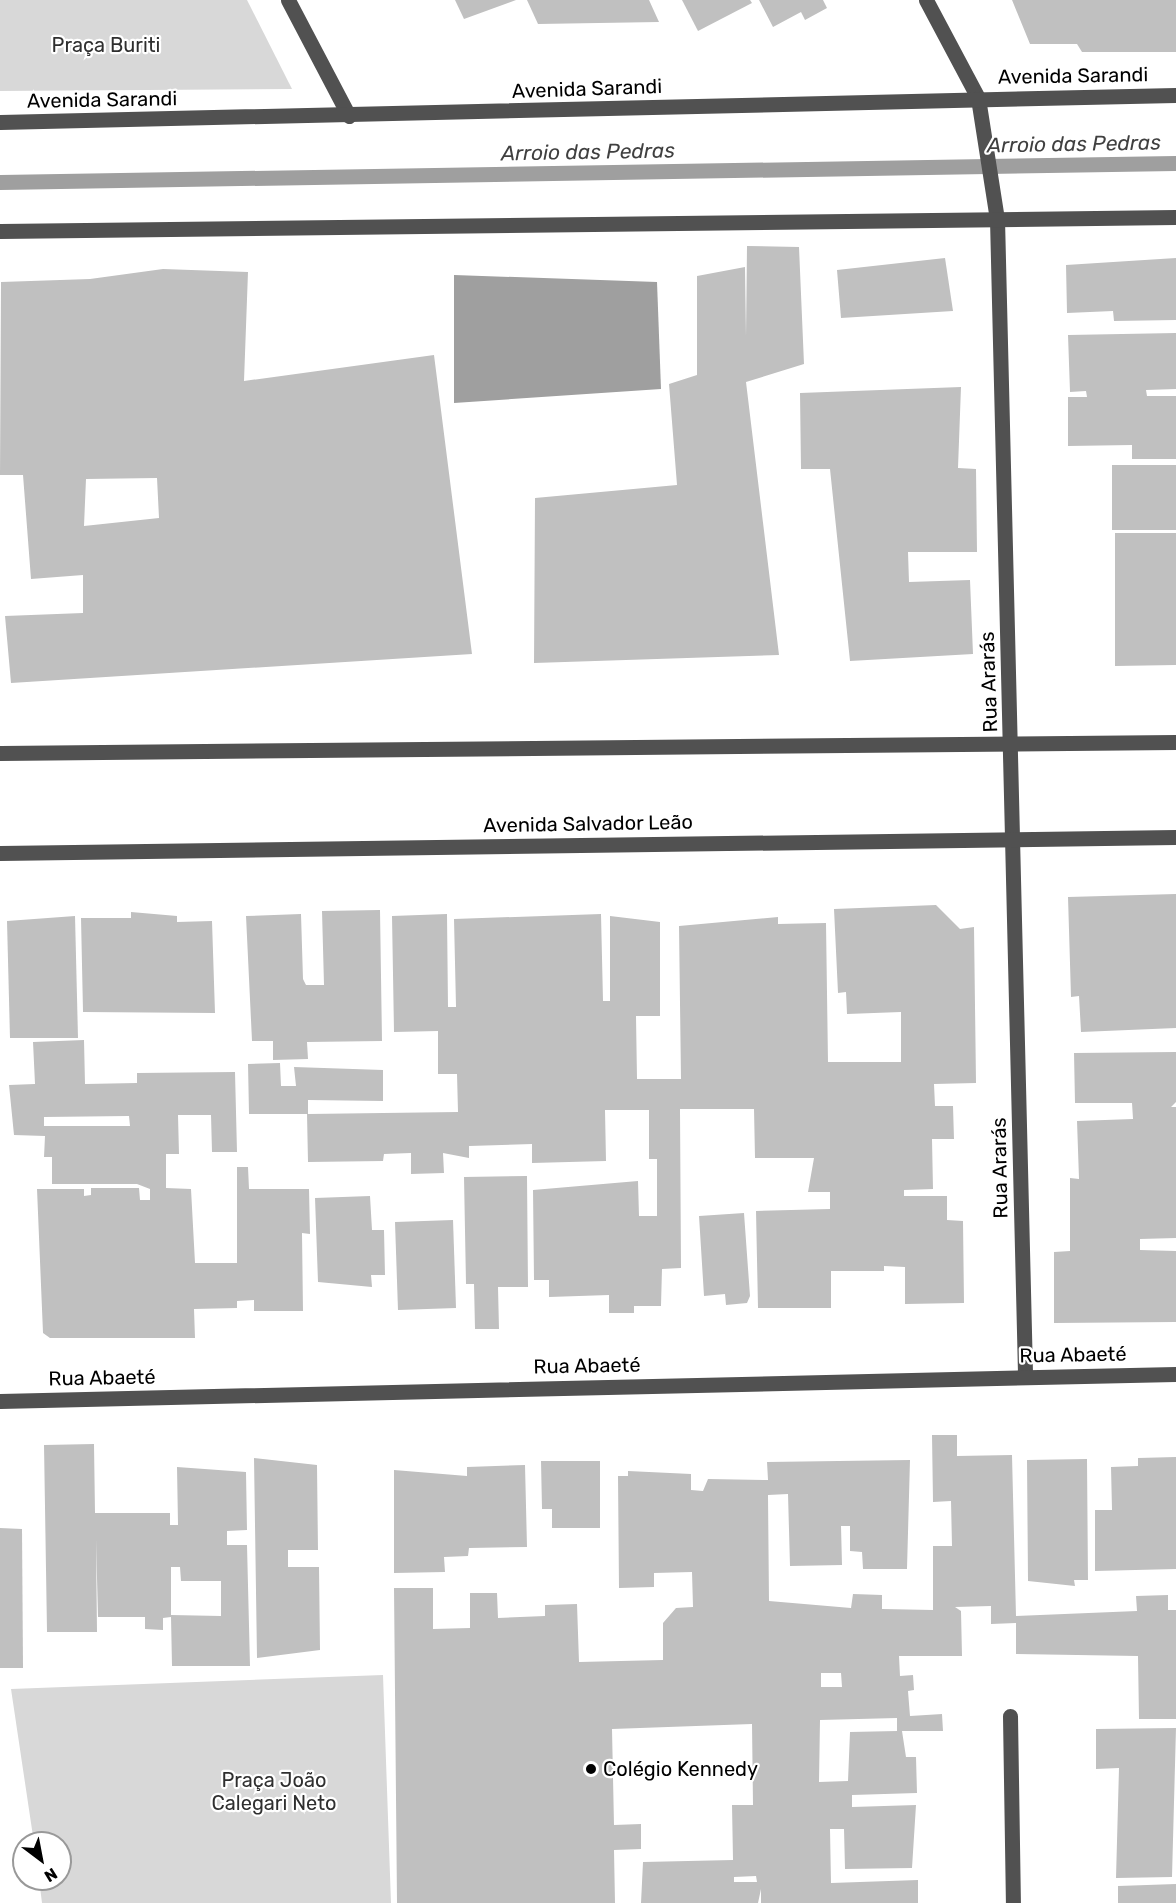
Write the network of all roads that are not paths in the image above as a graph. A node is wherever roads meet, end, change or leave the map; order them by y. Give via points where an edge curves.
1 (288, 0) edge
2 (926, 0) edge
3 (1176, 95) edge
4 (978, 98) junction
5 (350, 116) junction
6 (0, 122) edge
7 (1176, 217) edge
8 (997, 219) junction
9 (0, 231) edge
10 (1012, 742) junction
11 (1176, 742) edge
12 (0, 753) edge
13 (1176, 837) edge
14 (1014, 838) junction
15 (0, 853) edge
16 (1176, 1374) edge
17 (1025, 1377) junction
18 (0, 1401) edge
19 (1010, 1716) dead end
20 (1013, 1903) edge

1 - 5 street
2 - 4 street, Rua Ararás
3 - 4 street, Avenida Sarandi
4 - 5 street, Avenida Sarandi
4 - 8 street, Rua Ararás
5 - 6 street, Avenida Sarandi
7 - 8 street
8 - 9 street
8 - 10 street, Rua Ararás
10 - 11 street
10 - 12 street
10 - 14 street, Rua Ararás
13 - 14 street, Avenida Salvador Leão
14 - 15 street, Avenida Salvador Leão
14 - 17 street, Rua Ararás
16 - 17 street, Rua Abaeté
17 - 18 street, Rua Abaeté
19 - 20 street

